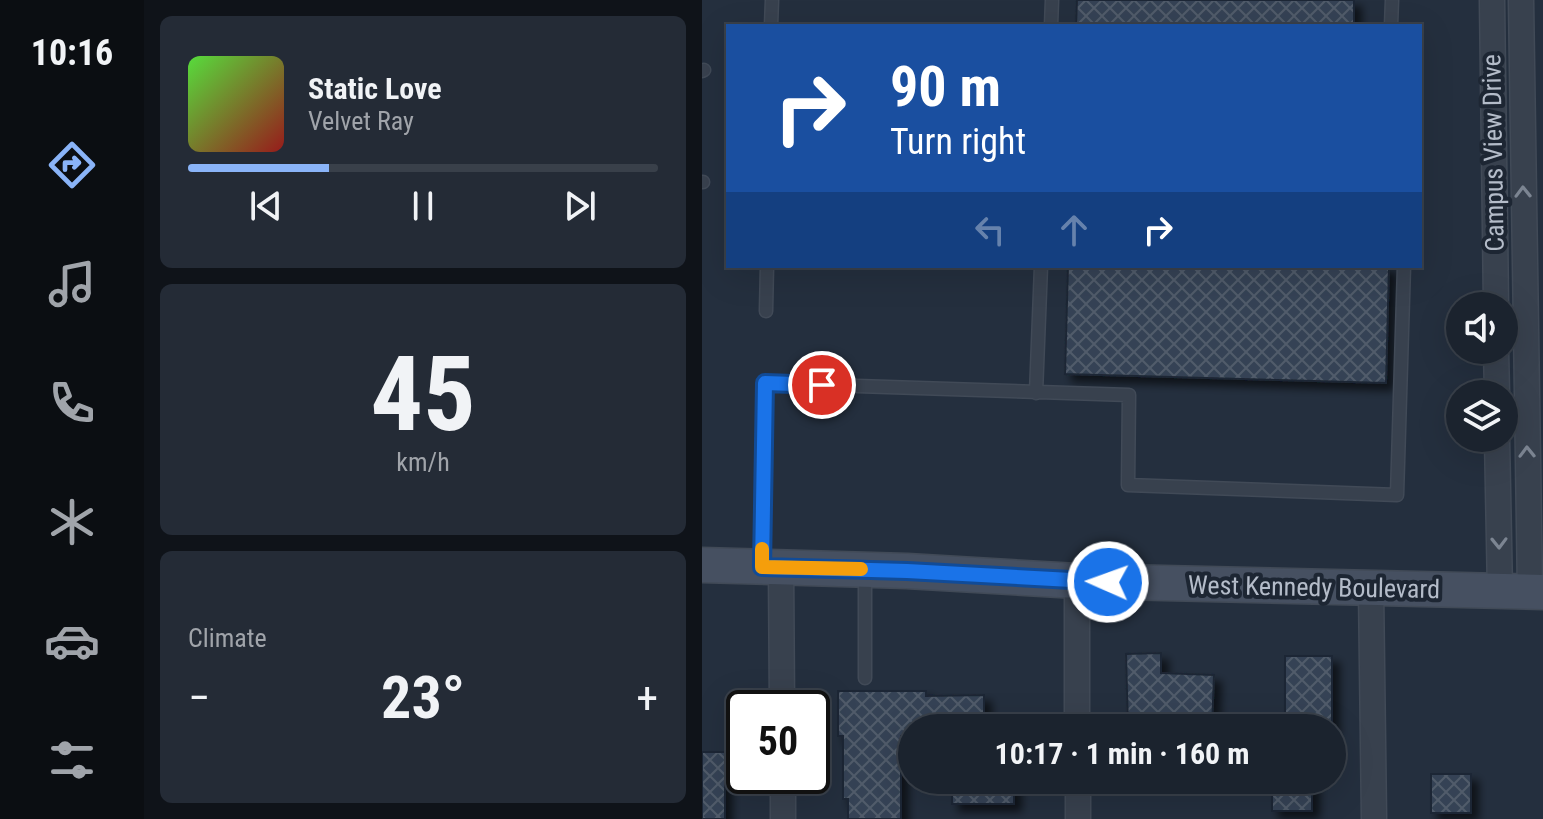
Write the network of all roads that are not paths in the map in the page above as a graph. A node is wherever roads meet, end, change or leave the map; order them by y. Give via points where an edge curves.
1 (772, 0) edge
2 (1052, 0) edge
3 (1392, 0) edge
4 (1492, 0) edge
5 (1521, 0) edge
6 (771, 24) edge
7 (1051, 24) edge
8 (1391, 24) edge
9 (1492, 60) junction
10 (1532, 60) edge
11 (767, 268) edge
12 (1041, 268) edge
13 (1404, 268) edge
14 (1496, 292) edge
15 (766, 311) dead end
16 (1036, 393) junction
17 (1499, 452) edge
18 (702, 565) edge
19 (771, 567) junction
20 (866, 570) junction
21 (1077, 581) junction
22 (1371, 589) junction
23 (1524, 592) edge
24 (865, 678) dead end
25 (781, 690) edge
26 (1077, 714) edge
27 (783, 794) edge
28 (1078, 794) edge
29 (783, 819) edge
30 (1078, 819) edge
31 (1374, 819) edge

1 - 6 lane
2 - 7 lane
3 - 8 lane
4 - 9 street, Campus View Drive
5 - 10 street, Campus View Drive
9 - 10 street
9 - 14 street, Campus View Drive
23 -> 10 street, Campus View Drive
11 - 15 lane
12 - 16 lane
13 - 16 lane via 1397,495 1128,485 1129,395
16 - 19 lane via 765,383
17 -> 23 street
18 - 19 main road, West Kennedy Boulevard
19 - 20 main road, West Kennedy Boulevard
19 - 25 street
20 - 21 main road, West Kennedy Boulevard
20 - 24 lane
21 - 22 main road, West Kennedy Boulevard
21 - 26 street
22 - 23 main road, West Kennedy Boulevard
22 - 31 street
27 - 29 street
28 - 30 street

